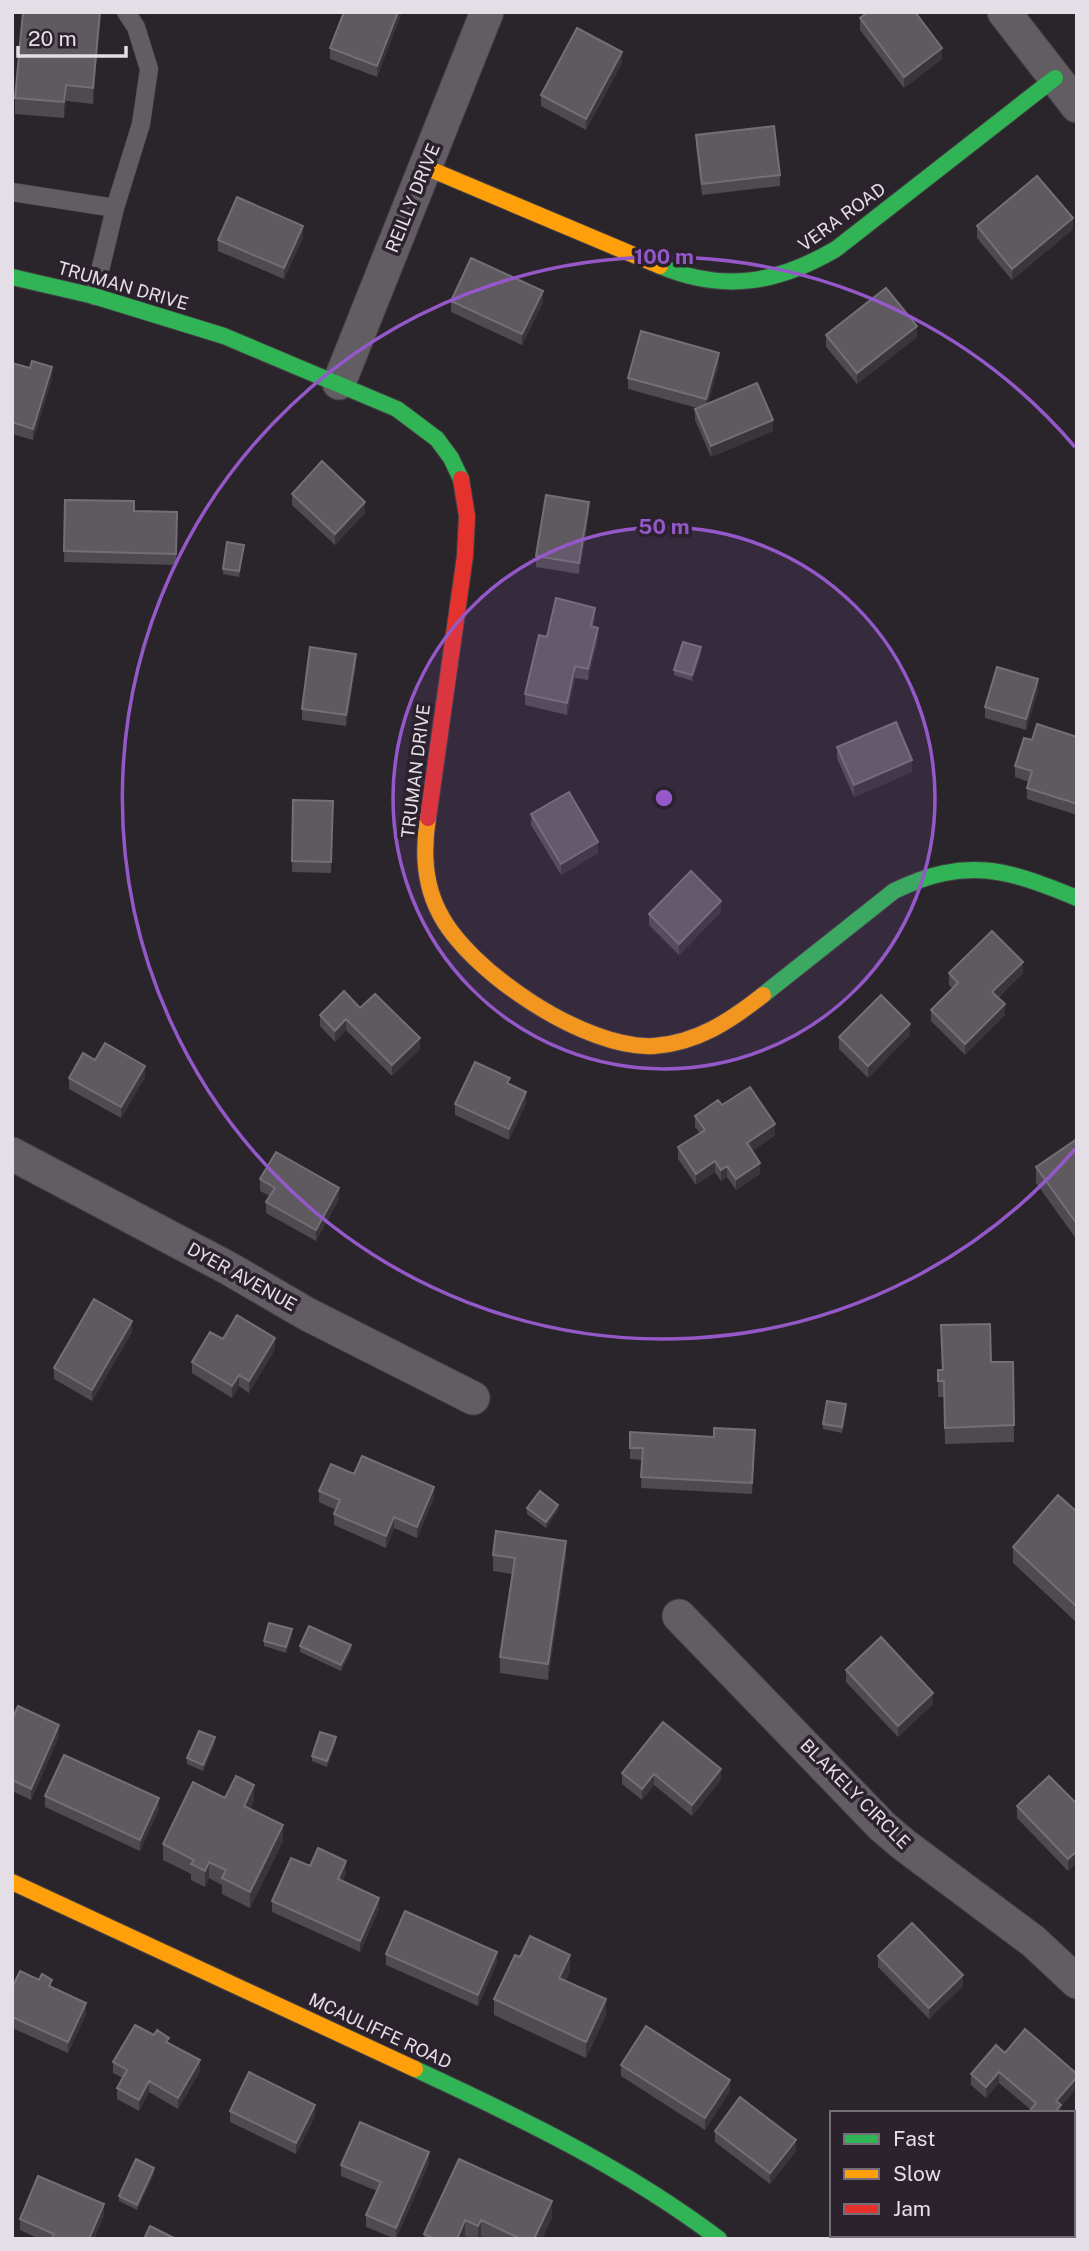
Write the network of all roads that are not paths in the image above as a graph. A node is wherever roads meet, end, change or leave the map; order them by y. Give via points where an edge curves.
1 (126, 12) edge
2 (487, 12) edge
3 (1004, 12) edge
4 (1055, 78) junction
5 (1077, 106) edge
6 (425, 167) junction
7 (12, 192) edge
8 (115, 208) junction
9 (12, 276) edge
10 (94, 296) junction
11 (339, 383) junction
12 (1077, 898) edge
13 (12, 1154) edge
14 (473, 1398) dead end
15 (679, 1616) dead end
16 (12, 1882) edge
17 (1077, 1982) edge
18 (719, 2239) edge

1 - 8 lane via 136,27 149,69 141,124
2 - 6 street, REILLY DRIVE
3 - 4 street
4 - 5 street
4 - 6 street, VERA ROAD via 836,249 798,271 752,283 708,281 669,270
6 - 11 street, REILLY DRIVE
7 - 8 lane
8 - 10 lane
9 - 10 street, TRUMAN DRIVE
10 - 11 street, TRUMAN DRIVE via 224,336
11 - 12 street, TRUMAN DRIVE via 417,421 447,449 463,485 467,526 425,857 431,895 448,929 506,986 585,1031 626,1043 662,1045 717,1027 894,891 930,874 990,869
13 - 14 street, DYER AVENUE
15 - 17 street, BLAKELY CIRCLE via 883,1826 1033,1941
16 - 18 street, MCAULIFFE ROAD via 597,2156 667,2198

